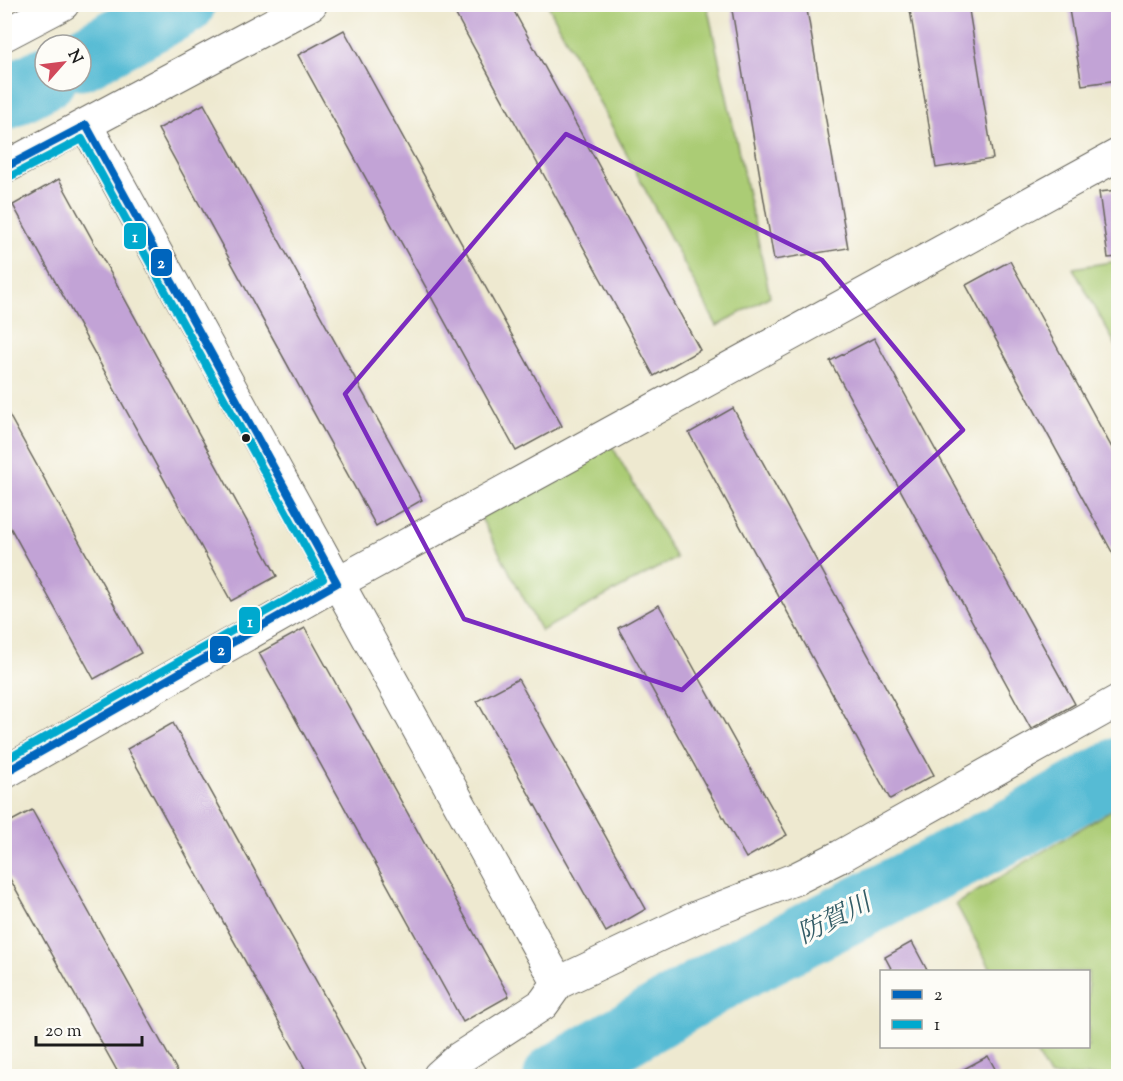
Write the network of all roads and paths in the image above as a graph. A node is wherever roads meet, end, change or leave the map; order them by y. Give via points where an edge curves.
1 (63, 4) edge
2 (311, 4) edge
3 (4, 35) edge
4 (86, 125) junction
5 (1119, 154) edge
6 (4, 168) edge
7 (337, 583) junction
8 (1119, 701) edge
9 (4, 773) edge
10 (558, 983) junction
11 (439, 1077) edge

1 - 3 street
2 - 4 street
4 - 6 street
4 - 7 street
5 - 7 street
7 - 9 street
7 - 10 street
8 - 10 street via 832,861 697,917
10 - 11 street via 543,1004 458,1059

